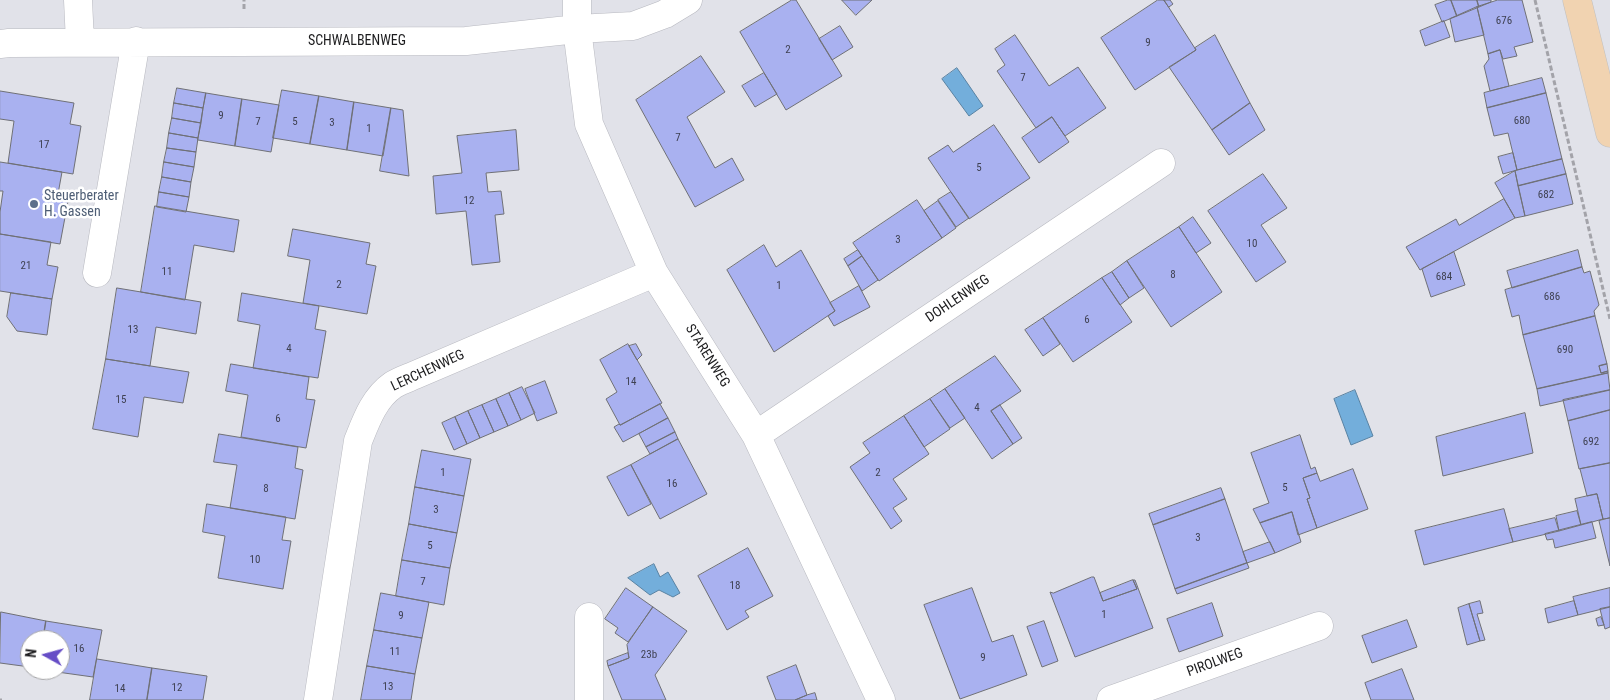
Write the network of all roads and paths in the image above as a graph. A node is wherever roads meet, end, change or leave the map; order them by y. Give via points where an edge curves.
1 (78, 0) edge
2 (577, 0) edge
3 (688, 0) edge
4 (1536, 0) edge
5 (1577, 0) edge
6 (577, 28) junction
7 (136, 41) junction
8 (80, 42) junction
9 (0, 44) edge
10 (1610, 133) edge
11 (1161, 163) dead end
12 (97, 273) dead end
13 (654, 273) junction
14 (1610, 319) edge
15 (756, 436) junction
16 (589, 617) dead end
17 (1319, 626) dead end
18 (318, 700) edge
19 (589, 700) edge
20 (880, 700) edge
21 (1111, 700) edge

1 - 8 street
2 - 6 street, STARENWEG
3 - 6 street, SCHWALBENWEG via 665,14 634,26
4 - 14 path
5 - 10 main road
6 - 7 street, SCHWALBENWEG via 466,41
6 - 13 street, STARENWEG via 589,124
7 - 8 street, SCHWALBENWEG
7 - 12 street
8 - 9 street, SCHWALBENWEG
11 - 15 street, DOHLENWEG
13 - 15 street, STARENWEG
13 - 18 street, LERCHENWEG via 393,385 378,399 358,442
15 - 20 street, STARENWEG
16 - 19 street
17 - 21 street, PIROLWEG

